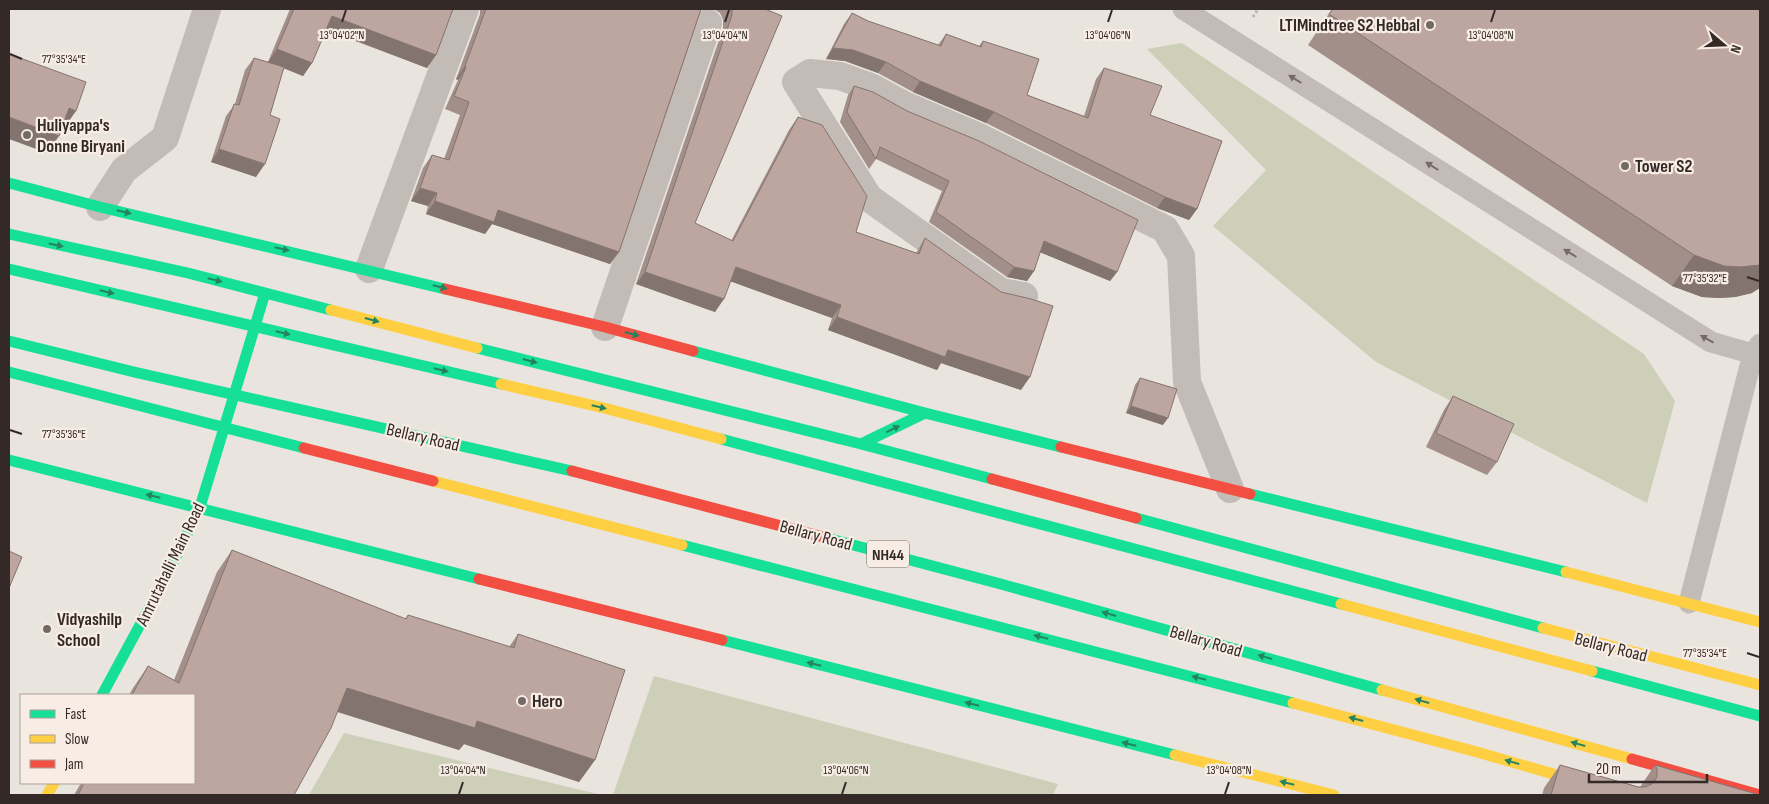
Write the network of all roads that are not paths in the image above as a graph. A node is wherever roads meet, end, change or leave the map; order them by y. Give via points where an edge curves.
1 (206, 9) edge
2 (465, 9) edge
3 (1183, 9) edge
4 (708, 23) dead end
5 (9, 183) edge
6 (100, 207) junction
7 (9, 234) edge
8 (9, 269) edge
9 (369, 269) junction
10 (265, 293) junction
11 (1024, 296) edge
12 (605, 326) junction
13 (9, 341) edge
14 (1757, 349) edge
15 (9, 372) edge
16 (925, 413) junction
17 (225, 427) junction
18 (860, 444) junction
19 (9, 460) edge
20 (1230, 489) junction
21 (200, 507) junction
22 (1689, 603) junction
23 (1760, 622) edge
24 (1760, 685) edge
25 (103, 694) edge
26 (1760, 716) edge
27 (53, 784) edge
28 (47, 795) edge
29 (1334, 795) edge
30 (1626, 795) edge
31 (1760, 795) edge

1 - 6 street via 165,138 124,170
2 - 9 street
14 -> 3 lane via 1711,342
4 - 12 street
5 - 6 main road
6 -> 9 main road
7 -> 10 main road, Bellary Road
8 -> 26 main road, Bellary Road, bridge via 604,408
9 -> 12 main road
10 - 17 main road, Amrutahalli Main Road
10 -> 18 main road, Bellary Road
11 - 20 street via 1001,292 869,198 796,82 810,73 840,76 873,88 1165,229 1181,256 1187,382
12 -> 16 main road
31 -> 13 main road, Bellary Road / NH44, bridge via 997,583 591,475
14 - 22 lane
15 - 17 main road, Bellary Road
18 -> 16 main road
16 - 20 main road
17 - 21 main road, Amrutahalli Main Road
30 -> 17 main road, Bellary Road via 1216,682
18 - 24 main road, Bellary Road
21 -> 19 main road
20 - 22 main road
21 - 25 main road, Amrutahalli Main Road via 168,575
29 -> 21 main road
22 - 23 main road
27 - 28 main road

